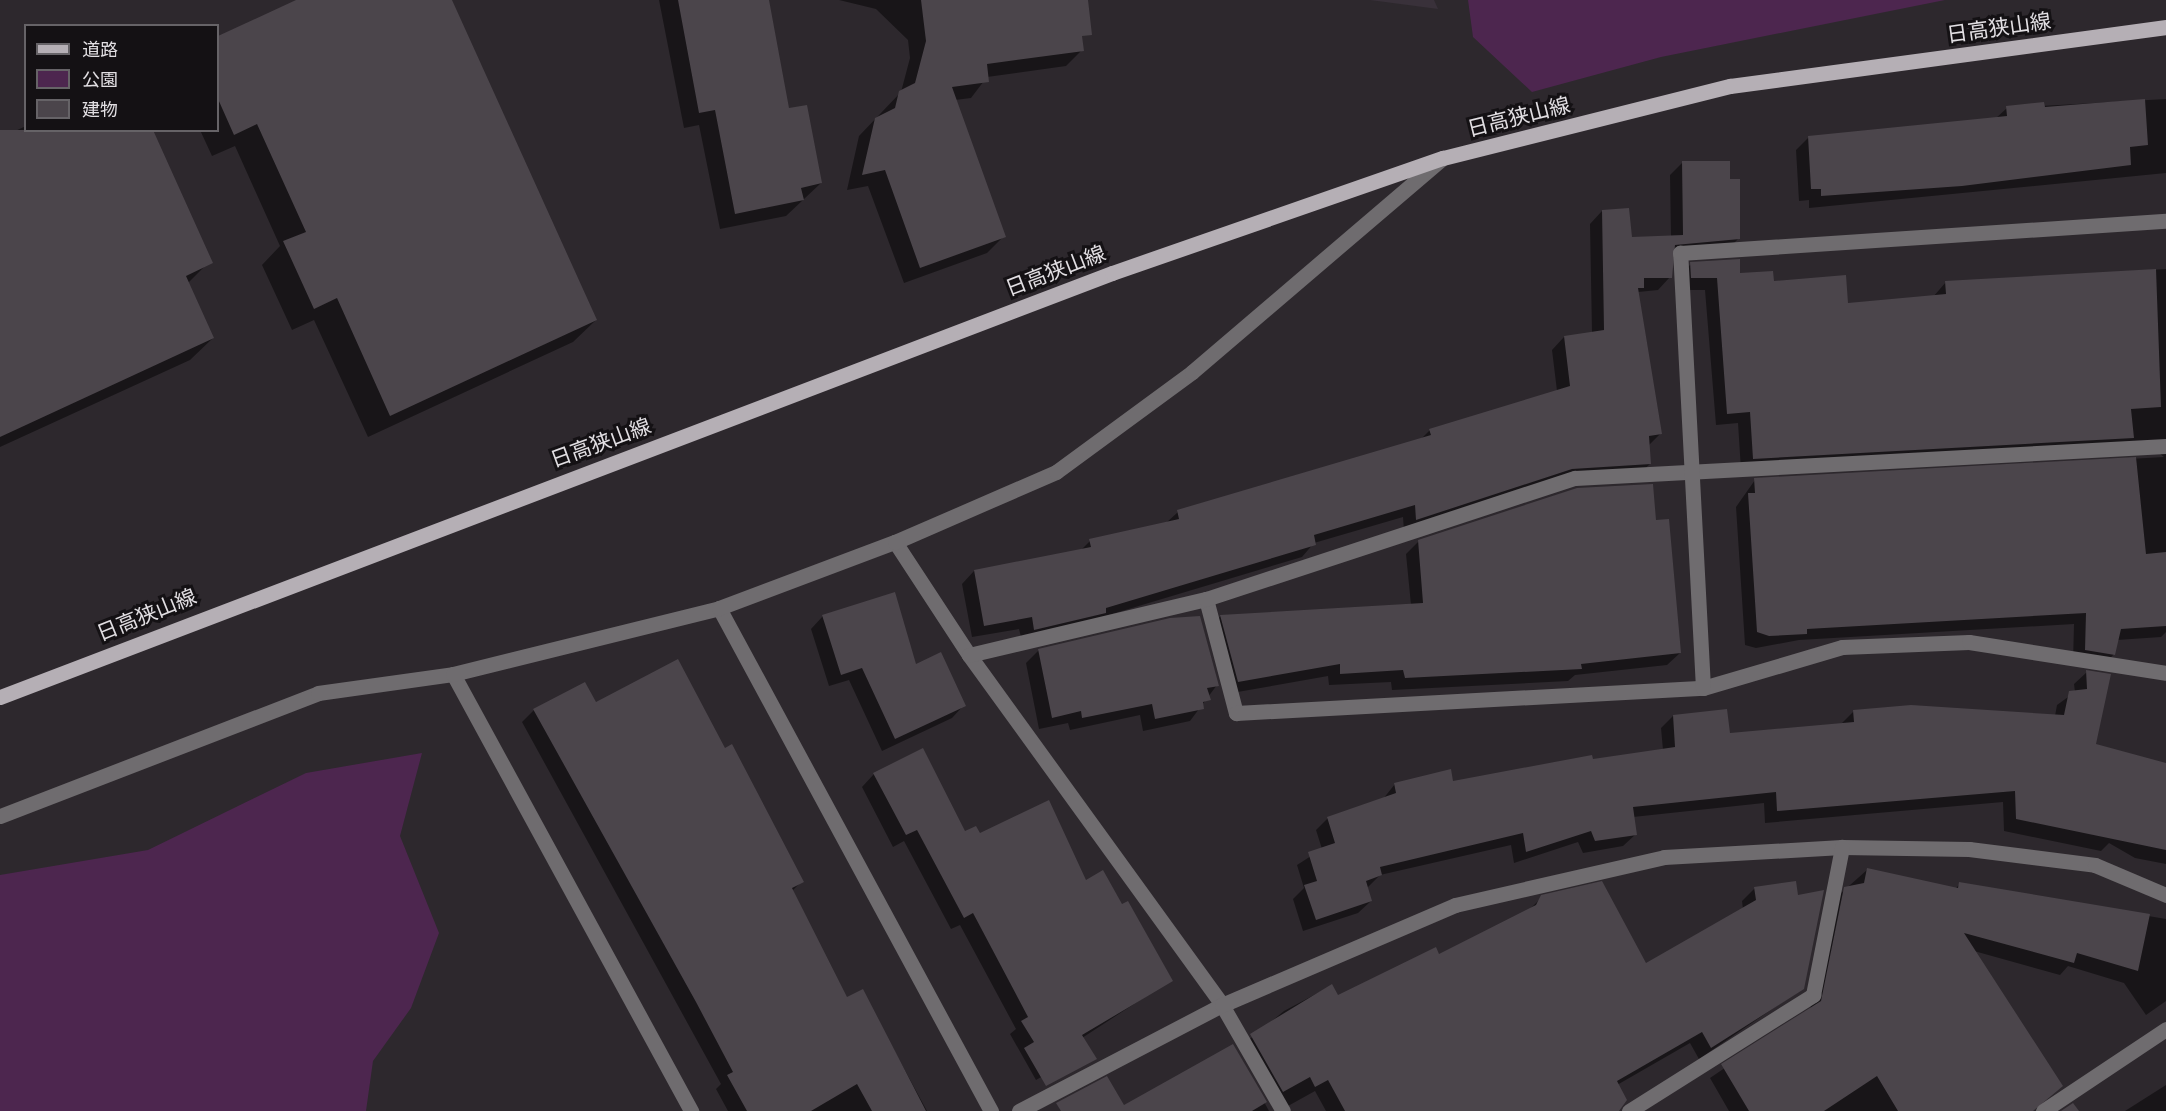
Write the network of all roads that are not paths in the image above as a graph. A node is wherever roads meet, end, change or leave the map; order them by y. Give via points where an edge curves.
1 (2166, 27) edge
2 (1443, 158) junction
3 (2166, 221) edge
4 (2166, 446) edge
5 (1688, 469) junction
6 (895, 542) junction
7 (1206, 599) junction
8 (719, 608) junction
9 (969, 655) junction
10 (2166, 673) edge
11 (453, 674) junction
12 (1703, 688) junction
13 (0, 697) edge
14 (0, 816) edge
15 (1842, 847) junction
16 (2166, 895) edge
17 (1222, 1005) junction
18 (2166, 1029) edge
19 (691, 1111) edge
20 (992, 1111) edge
21 (1019, 1111) edge
22 (1283, 1111) edge
23 (1629, 1111) edge
24 (2043, 1111) edge

1 - 2 main road, 日高狭山線 via 1730,86
2 - 6 street via 1192,372 1056,472
2 - 13 main road, 日高狭山線 via 1112,273
3 - 5 street via 1680,253
4 - 5 street
5 - 7 street via 1575,478
5 - 12 street
6 - 8 street
6 - 9 street
7 - 9 street
7 - 12 street via 1236,713
8 - 11 street
8 - 20 street
9 - 17 street
10 - 12 street via 1969,642 1842,647
11 - 14 street via 318,693
11 - 19 street
15 - 16 street via 1969,849 2095,865
15 - 17 street via 1664,857 1455,905
15 - 23 street via 1813,995
17 - 21 street
17 - 22 street
18 - 24 street

